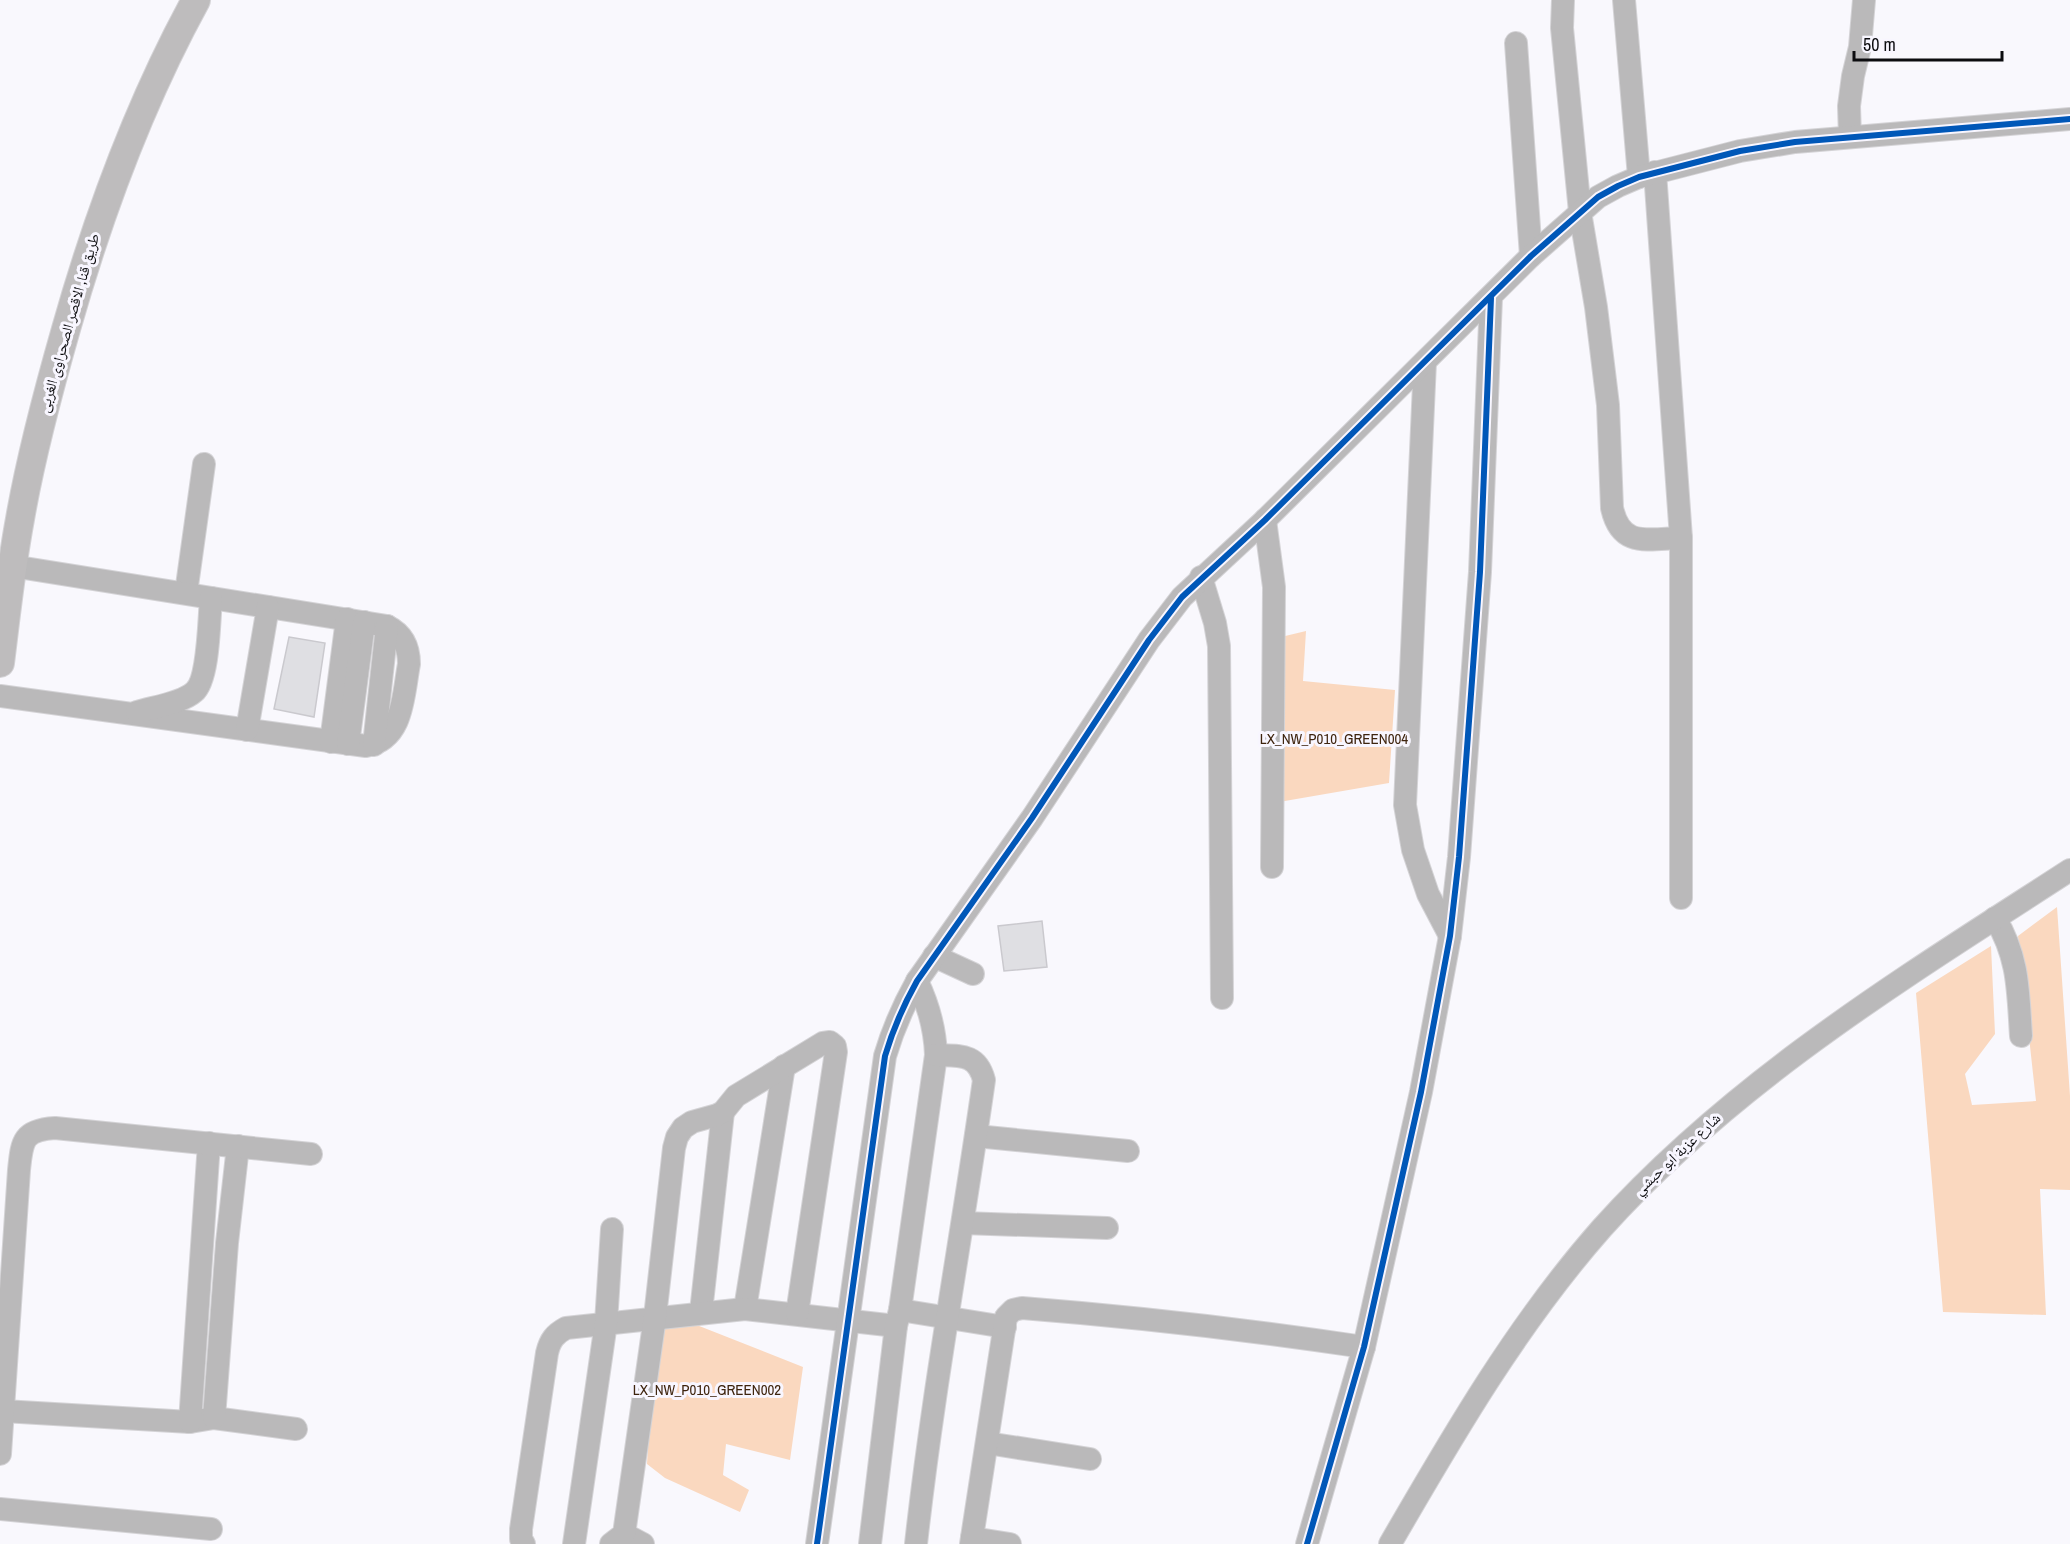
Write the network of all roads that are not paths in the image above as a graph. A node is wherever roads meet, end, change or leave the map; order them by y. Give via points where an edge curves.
1 (196, 0) edge
2 (1563, 0) edge
3 (1624, 0) edge
4 (1864, 0) edge
5 (1516, 43) dead end
6 (2070, 118) edge
7 (1850, 137) junction
8 (1647, 175) junction
9 (1580, 212) junction
10 (1531, 256) junction
11 (1491, 298) junction
12 (1425, 363) junction
13 (204, 464) dead end
14 (1265, 520) junction
15 (1681, 538) junction
16 (12, 566) junction
17 (1201, 577) junction
18 (186, 593) junction
19 (211, 598) junction
20 (268, 607) junction
21 (356, 621) junction
22 (0, 663) edge
23 (0, 696) edge
24 (130, 714) junction
25 (247, 730) junction
26 (340, 743) junction
27 (1272, 867) dead end
28 (2070, 870) edge
29 (1681, 898) dead end
30 (1995, 918) junction
31 (1450, 936) junction
32 (934, 956) junction
33 (973, 974) dead end
34 (917, 981) junction
35 (1222, 998) dead end
36 (2021, 1036) dead end
37 (936, 1055) junction
38 (784, 1065) junction
39 (723, 1112) junction
40 (976, 1136) junction
41 (209, 1143) junction
42 (238, 1146) junction
43 (1128, 1150) dead end
44 (311, 1154) dead end
45 (963, 1223) junction
46 (612, 1228) dead end
47 (1107, 1228) dead end
48 (745, 1309) junction
49 (701, 1312) junction
50 (797, 1314) junction
51 (655, 1317) junction
52 (898, 1318) junction
53 (947, 1318) junction
54 (848, 1320) junction
55 (606, 1323) junction
56 (1005, 1327) junction
57 (1364, 1347) junction
58 (3, 1411) junction
59 (214, 1418) junction
60 (190, 1422) junction
61 (296, 1429) dead end
62 (987, 1443) junction
63 (0, 1454) edge
64 (1090, 1459) dead end
65 (0, 1509) edge
66 (211, 1529) dead end
67 (626, 1541) edge
68 (971, 1541) edge
69 (524, 1544) edge
70 (574, 1544) edge
71 (817, 1544) edge
72 (870, 1544) edge
73 (916, 1544) edge
74 (1010, 1544) edge
75 (1307, 1544) edge
76 (1390, 1544) edge

1 - 16 main road, طريق قنا, الاقصر الصحراوى الغربى via 134,131 92,244 36,443
2 - 9 street
3 - 8 street
4 - 7 street via 1849,106
5 - 10 street
6 - 7 street
7 - 8 street via 1740,151
8 - 9 street via 1598,197
8 - 15 street
9 - 10 street
9 - 15 street via 1603,356 1615,524 1626,535 1642,539
10 - 11 street
11 - 12 street
11 - 31 street via 1480,572
12 - 14 street
12 - 31 street via 1405,804 1428,894
13 - 18 street
14 - 17 street
14 - 27 street via 1274,586
15 - 29 street
16 - 18 street
16 - 22 main road, طريق قنا, الاقصر الصحراوى الغربى
17 - 32 street via 1164,618 1032,818
17 - 35 street via 1219,646
18 - 19 street
19 - 20 street
19 - 24 street via 204,674 199,687 183,699
20 - 21 street
20 - 25 street
21 - 26 street
21 - 26 street via 394,630 405,642 409,664 392,733 374,745
23 - 24 street
24 - 25 street
25 - 26 street
28 - 30 street, شارع عزبة ابو حبشي
30 - 36 street via 2012,953
30 - 76 street, شارع عزبة ابو حبشي via 1835,1024 1740,1096 1668,1160 1602,1229 1541,1303 1482,1391
31 - 57 street via 1421,1092
32 - 33 street
32 - 34 street
34 - 37 street via 933,1021
34 - 54 street via 885,1056
37 - 40 street via 965,1057 975,1061 981,1070 984,1080
37 - 52 street
38 - 39 street via 736,1096
38 - 48 street
38 - 50 street via 824,1043 835,1046
39 - 49 street
39 - 51 street via 692,1122 677,1137
40 - 43 street
40 - 45 street
41 - 42 street
41 - 58 street via 55,1128 36,1131 23,1141
41 - 60 street
42 - 44 street
42 - 59 street
45 - 47 street
45 - 53 street
46 - 55 street
48 - 49 street
48 - 50 street
49 - 51 street
50 - 54 street
51 - 55 street
51 - 67 street
52 - 53 street
52 - 54 street
52 - 72 street
53 - 56 street
53 - 73 street
54 - 71 street
55 - 69 street via 566,1328 550,1342 521,1529
55 - 70 street
56 - 57 street via 1006,1317 1022,1308 1137,1317
56 - 62 street
57 - 75 street
58 - 60 street
58 - 63 street
59 - 60 street
59 - 61 street
62 - 64 street
62 - 68 street
65 - 66 street
68 - 74 street

